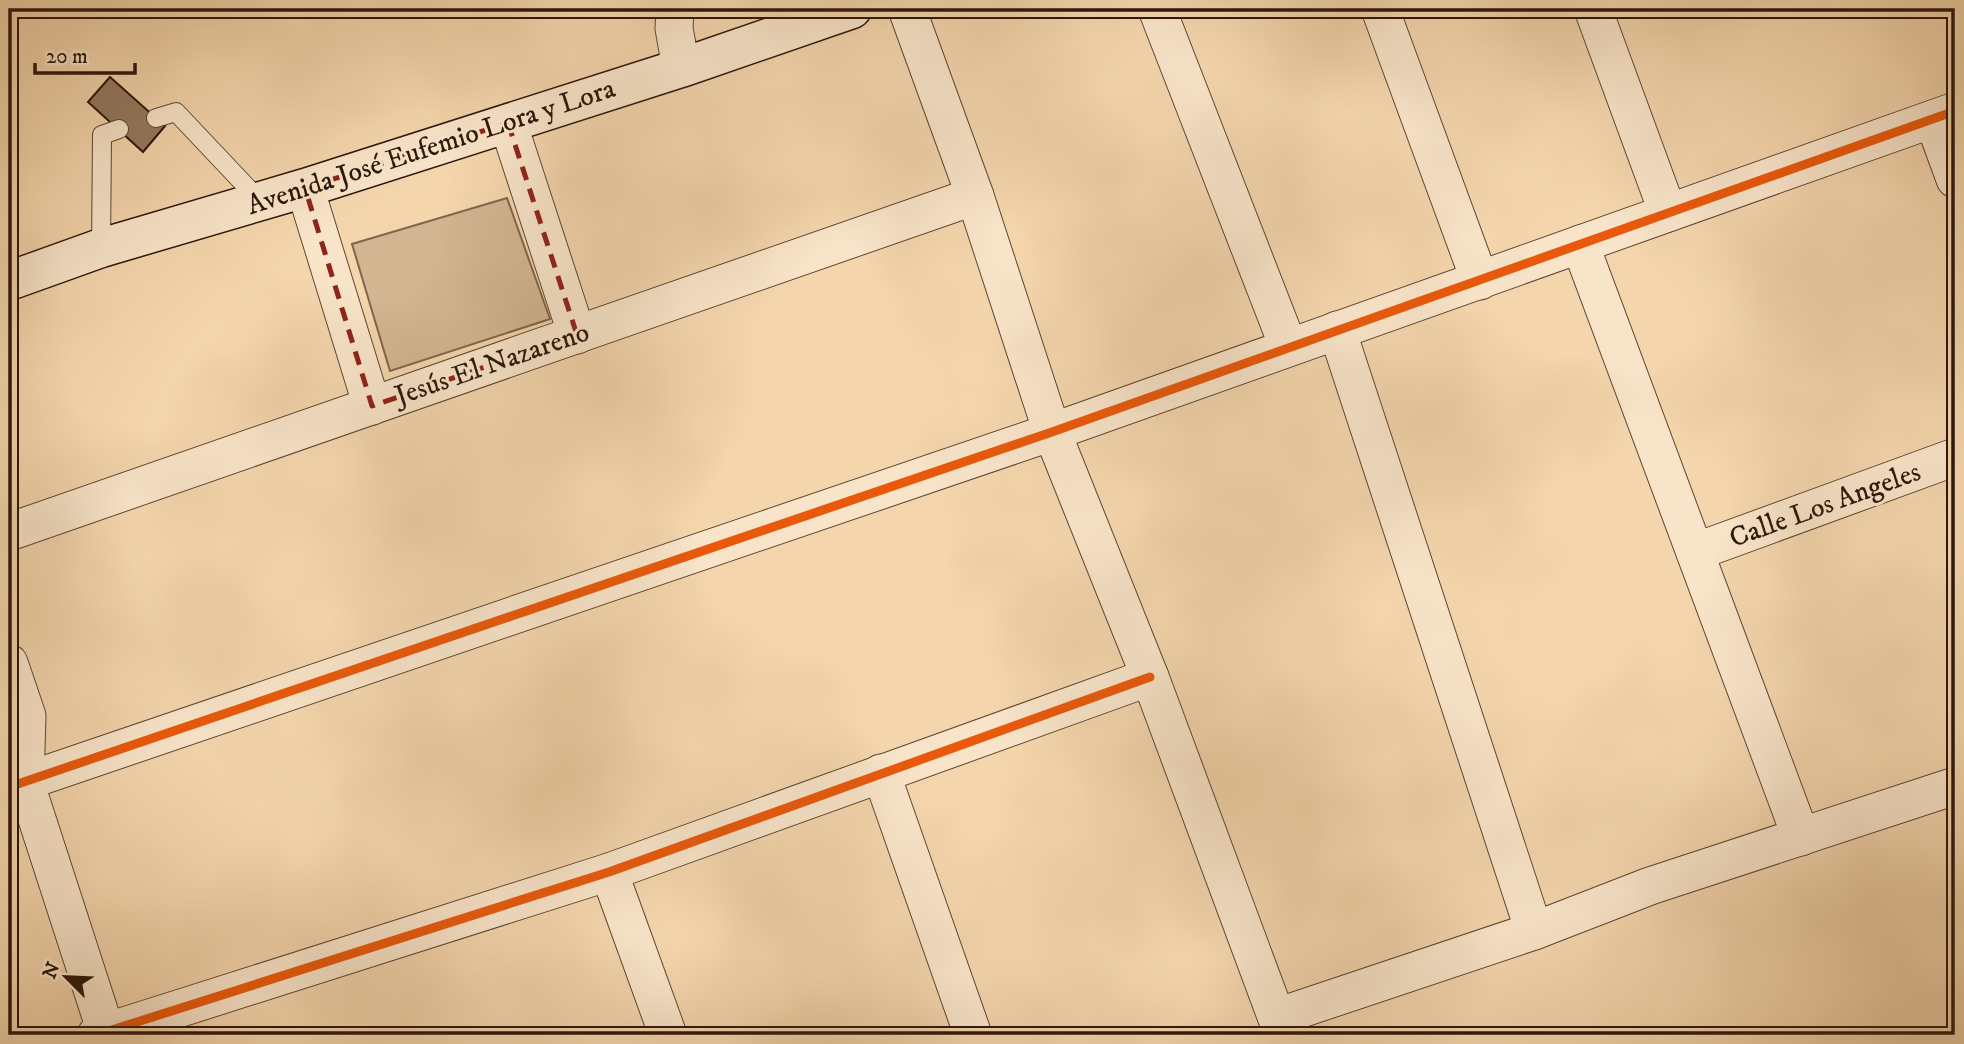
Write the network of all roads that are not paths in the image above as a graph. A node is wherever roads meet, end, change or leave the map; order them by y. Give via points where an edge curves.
1 (674, 9) edge
2 (852, 9) edge
3 (907, 9) edge
4 (1157, 9) edge
5 (1380, 9) edge
6 (1599, 10) edge
7 (681, 68) junction
8 (1944, 115) edge
9 (156, 118) dead end
10 (508, 123) junction
11 (119, 129) dead end
12 (1955, 179) edge
13 (305, 188) junction
14 (975, 196) junction
15 (261, 202) junction
16 (1668, 213) junction
17 (1580, 244) junction
18 (102, 248) junction
19 (9, 281) edge
20 (1480, 281) junction
21 (1337, 330) junction
22 (577, 335) junction
23 (1288, 346) junction
24 (372, 406) junction
25 (1052, 432) junction
26 (1955, 457) edge
27 (9, 532) edge
28 (1695, 552) junction
29 (9, 663) edge
30 (1150, 677) junction
31 (881, 773) junction
32 (14, 778) edge
33 (1955, 786) edge
34 (1801, 837) junction
35 (609, 872) junction
36 (1534, 931) junction
37 (1280, 1026) edge
38 (101, 1033) edge
39 (668, 1035) edge
40 (973, 1035) edge

1 - 7 street
2 - 7 street, Avenida José Eufemio Lora y Lora
3 - 14 street
4 - 23 street
5 - 20 street
6 - 16 street
7 - 10 street, Avenida José Eufemio Lora y Lora
8 - 12 street
8 - 16 street
9 - 15 lane via 176,112
10 - 13 street, Avenida José Eufemio Lora y Lora
10 - 22 street
11 - 18 lane via 102,135
13 - 15 street, Avenida José Eufemio Lora y Lora
13 - 24 street
14 - 22 street, Jesús El Nazareno
14 - 25 street
15 - 18 street, Avenida José Eufemio Lora y Lora
16 - 17 street
17 - 20 street
17 - 28 street
18 - 19 street, Avenida José Eufemio Lora y Lora
20 - 21 street
21 - 23 street
21 - 36 street
22 - 24 street, Jesús El Nazareno
23 - 25 street
24 - 27 street, Jesús El Nazareno
25 - 30 street
25 - 32 street
26 - 28 street, Calle Los Angeles
28 - 34 street
29 - 32 street via 27,716
30 - 31 street
30 - 37 street
31 - 35 street
31 - 40 street
32 - 38 street
33 - 34 street
34 - 36 street via 1650,886
35 - 38 street
35 - 39 street
36 - 37 street

